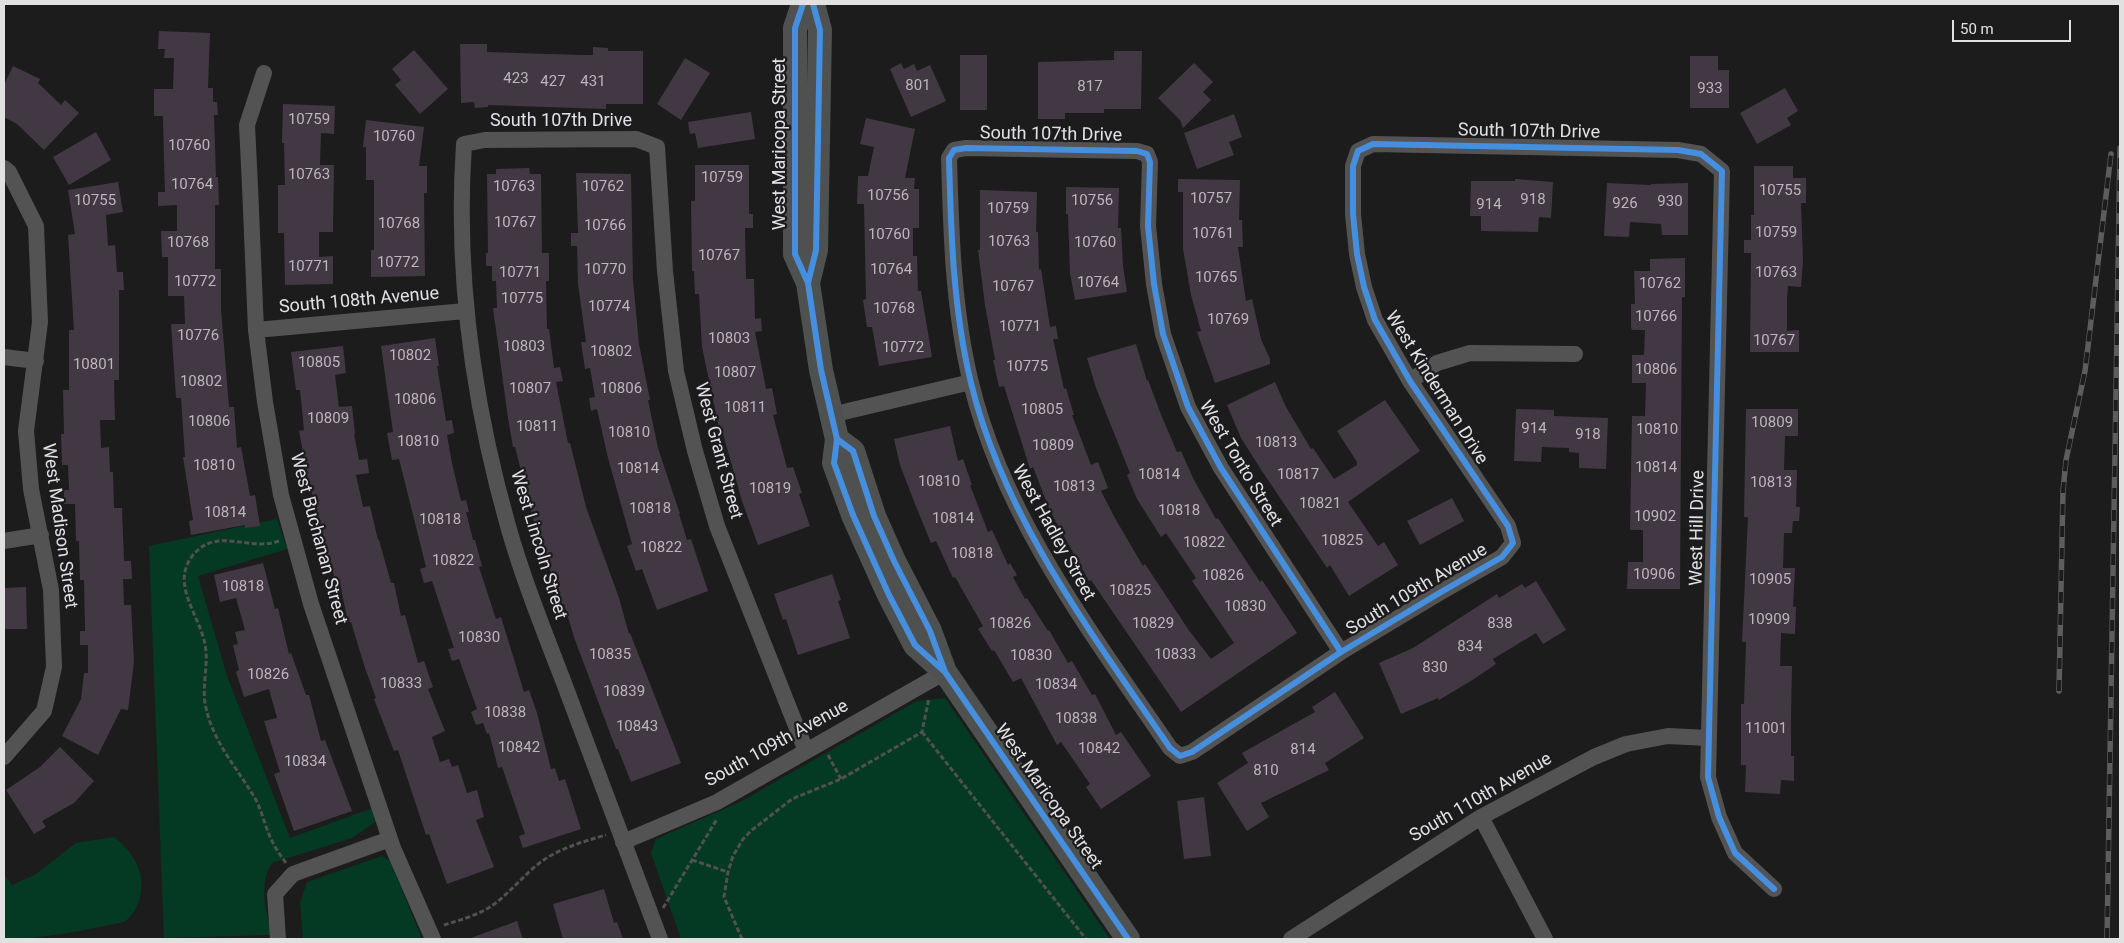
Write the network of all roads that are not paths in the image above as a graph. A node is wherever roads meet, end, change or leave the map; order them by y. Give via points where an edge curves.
1 (803, 4) edge
2 (813, 4) edge
3 (264, 74) dead end
4 (464, 144) joint
5 (657, 147) joint
6 (954, 150) joint
7 (1358, 152) joint
8 (1147, 154) joint
9 (1701, 154) joint
10 (7, 170) edge
11 (808, 283) junction
12 (465, 311) junction
13 (256, 330) junction
14 (1575, 354) dead end
15 (4, 357) edge
16 (36, 362) junction
17 (971, 382) junction
18 (1410, 382) junction
19 (831, 415) junction
20 (41, 535) junction
21 (4, 541) edge
22 (1513, 543) joint
23 (1341, 652) junction
24 (939, 675) junction
25 (1708, 738) junction
26 (806, 751) junction
27 (1180, 756) joint
28 (4, 757) edge
29 (1481, 817) junction
30 (621, 836) junction
31 (390, 839) junction
32 (1774, 889) dead end
33 (1308, 934) edge
34 (431, 935) edge
35 (278, 939) edge
36 (660, 939) edge
37 (1128, 939) edge
38 (1291, 939) edge
39 (1544, 939) edge

1 - 11 street, West Maricopa Street via 795,28 795,254
2 - 11 street, West Maricopa Street via 820,30 816,250
3 - 13 street, West Buchanan Street via 248,124
4 - 5 street, South 107th Drive via 485,140 636,139
4 - 12 street, West Lincoln Street via 461,184
5 - 26 street, West Grant Street via 665,271 676,371 695,451 717,526
6 - 8 street, South 107th Drive via 1137,151
6 - 17 street, West Hadley Street via 949,158 951,238 958,312
7 - 9 street, South 107th Drive via 1373,144 1678,150
7 - 18 street, West Kinderman Drive via 1353,166 1353,214 1364,287 1375,320
8 - 23 street, West Tonto Street via 1150,162 1148,226 1154,284 1163,334 1188,407 1221,468
9 - 25 street, West Hill Drive via 1722,171
10 - 16 street, West Madison Street via 36,226 40,322
11 - 19 street, West Maricopa Street
12 - 13 street, South 108th Avenue
12 - 30 street, West Lincoln Street via 484,430 508,527
13 - 31 street, West Buchanan Street via 281,495 311,604
14 - 18 street via 1470,353 1437,363
15 - 16 street
16 - 20 street, West Madison Street via 26,431
17 - 19 street
17 - 27 street, West Hadley Street via 1008,490 1052,570 1170,748
18 - 22 street, West Kinderman Drive via 1508,526
19 - 24 street, West Maricopa Street via 837,439 853,451 874,516 930,631
20 - 21 street
20 - 28 street, West Madison Street via 51,590 54,667 44,711
22 - 23 street, South 109th Avenue via 1502,557
23 - 27 street, South 109th Avenue via 1192,752
24 - 26 street, South 109th Avenue
24 - 37 street, West Maricopa Street
25 - 29 street, South 110th Avenue via 1668,736 1626,744 1594,757
25 - 32 street, West Hill Drive via 1708,778 1719,817 1735,853
26 - 30 street, South 109th Avenue via 717,802
29 - 33 street, South 110th Avenue
29 - 39 street
30 - 36 street, West Lincoln Street
31 - 34 street, West Buchanan Street
31 - 35 street via 292,874 275,894
33 - 38 street, South 110th Avenue

